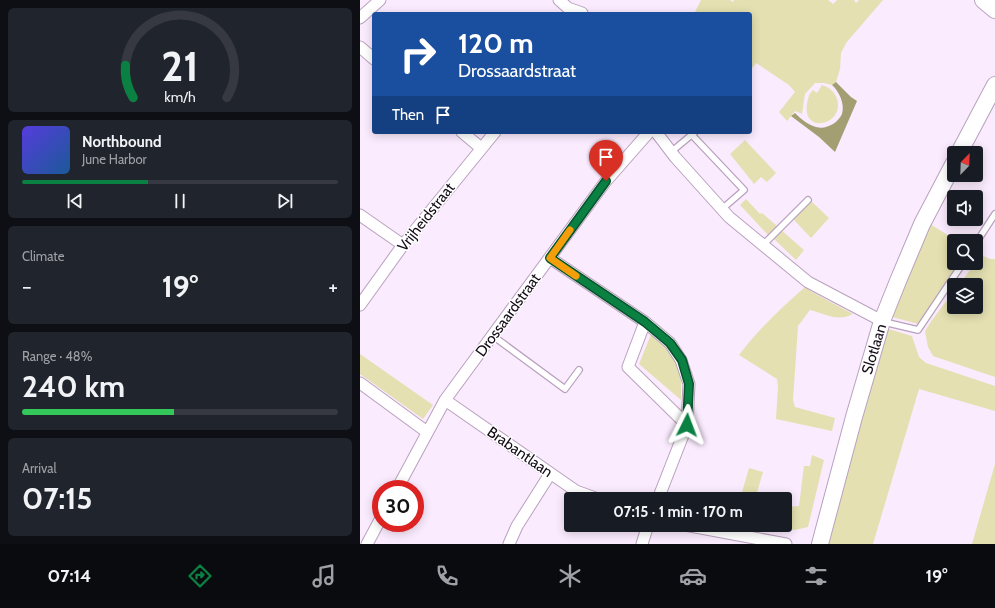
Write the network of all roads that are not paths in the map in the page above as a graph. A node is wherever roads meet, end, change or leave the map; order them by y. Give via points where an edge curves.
1 (380, 0) edge
2 (559, 0) edge
3 (574, 0) edge
4 (983, 0) edge
5 (995, 10) edge
6 (577, 12) edge
7 (581, 12) edge
8 (360, 18) edge
9 (360, 47) edge
10 (372, 57) edge
11 (995, 85) edge
12 (464, 134) edge
13 (493, 134) edge
14 (647, 134) edge
15 (658, 134) edge
16 (693, 134) edge
17 (695, 134) edge
18 (963, 146) edge
19 (481, 148) junction
20 (671, 152) junction
21 (947, 176) edge
22 (808, 200) dead end
23 (722, 209) junction
24 (995, 214) edge
25 (360, 215) edge
26 (982, 234) edge
27 (403, 245) junction
28 (763, 245) junction
29 (550, 258) junction
30 (957, 270) edge
31 (360, 305) edge
32 (882, 321) junction
33 (645, 322) junction
34 (493, 336) junction
35 (580, 370) dead end
36 (360, 383) edge
37 (445, 400) junction
38 (687, 425) junction
39 (427, 432) junction
40 (550, 474) junction
41 (402, 480) edge
42 (579, 492) edge
43 (661, 492) edge
44 (373, 532) edge
45 (646, 532) edge
46 (722, 532) edge
47 (367, 544) edge
48 (509, 544) edge
49 (642, 544) edge
50 (786, 544) edge
51 (820, 544) edge

1 - 8 street
2 - 6 street
3 - 7 street
4 - 5 street
9 - 10 street
11 - 18 street
12 - 19 street
13 - 19 street, Vrijheidstraat
14 - 29 street, Drossaardstraat via 606,181
15 - 20 street
16 - 20 lane
17 - 23 lane via 744,190
19 - 27 street, Vrijheidstraat
20 - 23 street
21 - 32 street, Slotlaan via 922,224
22 - 28 lane
23 - 28 street
24 - 26 lane
25 - 27 street
27 - 31 street, Vrijheidstraat
28 - 32 street via 808,282
29 - 33 street
29 - 34 street, Drossaardstraat
30 - 32 lane via 918,330
32 - 51 street, Slotlaan
33 - 38 street via 670,343 682,360 689,384
33 - 38 street via 628,367
34 - 35 lane via 565,390
34 - 37 street, Drossaardstraat
36 - 39 street
37 - 39 street, Drossaardstraat
37 - 40 street, Brabantlaan
38 - 43 street
39 - 41 street, Drossaardstraat
40 - 42 street, Brabantlaan
40 - 48 street via 517,526
44 - 47 street
45 - 49 street
46 - 50 street

